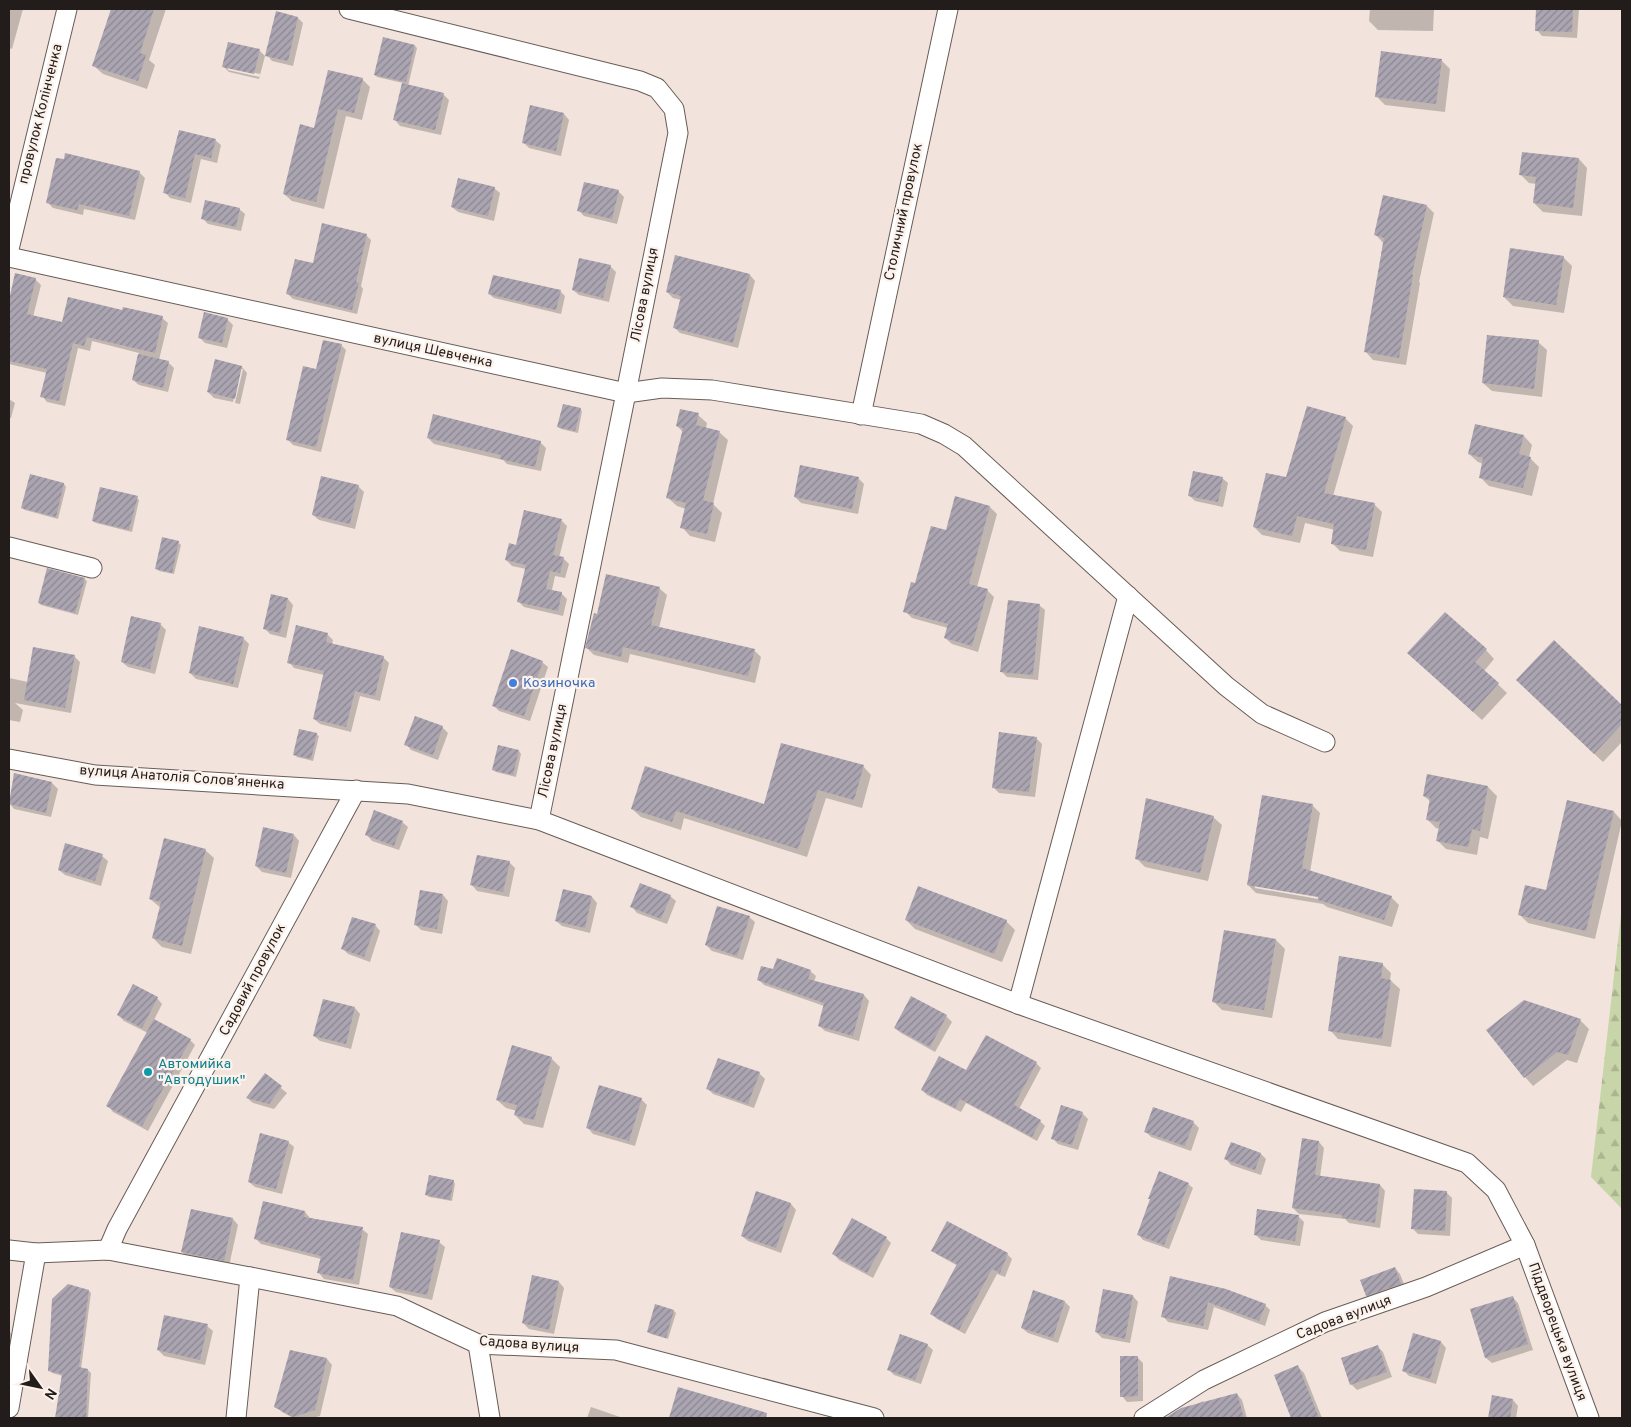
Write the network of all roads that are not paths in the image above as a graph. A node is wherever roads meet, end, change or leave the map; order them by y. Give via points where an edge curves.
1 (67, 9) edge
2 (348, 9) edge
3 (948, 9) edge
4 (9, 249) edge
5 (9, 257) edge
6 (626, 393) junction
7 (861, 415) junction
8 (9, 547) edge
9 (92, 568) dead end
10 (1128, 596) junction
11 (1325, 742) dead end
12 (9, 759) edge
13 (356, 790) junction
14 (539, 820) junction
15 (1018, 1004) junction
16 (1525, 1245) junction
17 (9, 1250) edge
18 (108, 1250) junction
19 (36, 1253) junction
20 (250, 1277) junction
21 (478, 1344) junction
22 (9, 1408) edge
23 (236, 1418) edge
24 (490, 1418) edge
25 (874, 1418) edge
26 (1147, 1418) edge
27 (1589, 1418) edge

1 - 4 street, провулок Колінченка
2 - 6 street, Лісова вулиця via 640,81 657,88 674,109 678,132
3 - 7 street, Столичний провулок
5 - 6 street, вулиця Шевченка
6 - 7 street, вулиця Шевченка via 662,388 712,390
6 - 14 street, Лісова вулиця
7 - 10 street, вулиця Шевченка via 921,424 964,446
8 - 9 street
10 - 11 street, вулиця Шевченка via 1226,686 1262,714
10 - 15 street
12 - 13 street, вулиця Анатолія Соловʼяненка via 95,775
13 - 14 street, вулиця Анатолія Соловʼяненка via 408,794
13 - 18 street, Садовий провулок
14 - 15 street, вулиця Анатолія Соловʼяненка
15 - 16 street, Піддворецька вулиця via 1467,1163 1496,1190
16 - 26 street, Садова вулиця via 1426,1287 1324,1322 1204,1380
16 - 27 street, Піддворецька вулиця
17 - 19 street, Садова вулиця
18 - 19 street, Садова вулиця
18 - 20 street, Садова вулиця
19 - 22 street
20 - 21 street, Садова вулиця via 397,1306
20 - 23 street
21 - 24 street
21 - 25 street, Садова вулиця via 616,1350

